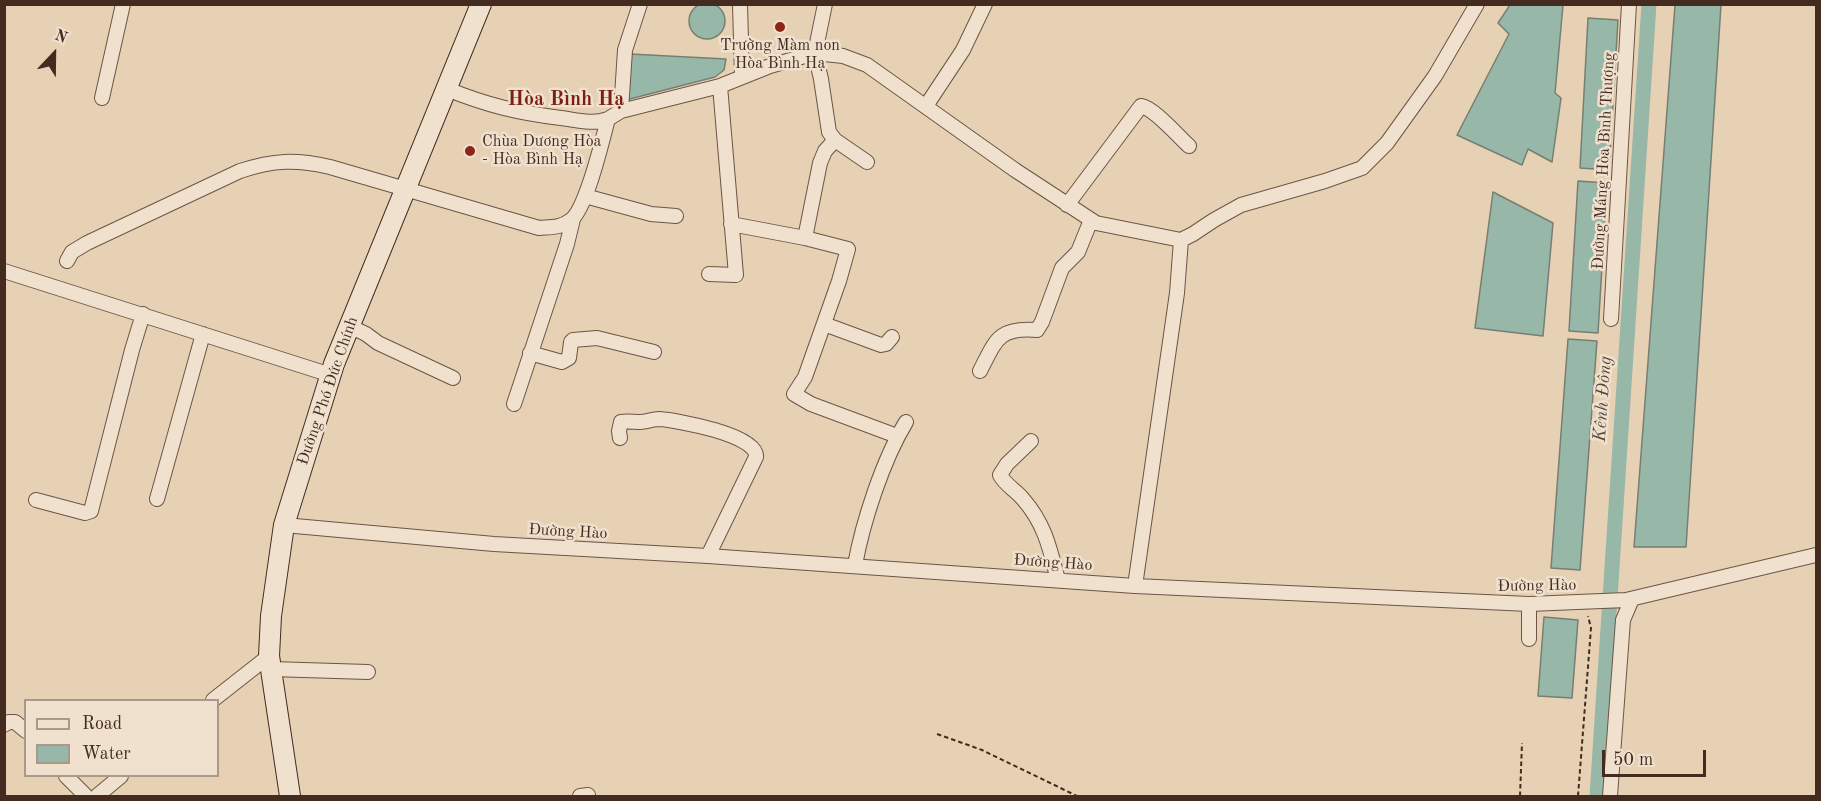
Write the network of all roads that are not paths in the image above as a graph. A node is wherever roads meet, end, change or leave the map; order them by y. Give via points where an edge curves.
1 (123, 4) edge
2 (481, 4) edge
3 (640, 4) edge
4 (740, 4) edge
5 (825, 4) edge
6 (985, 4) edge
7 (1477, 4) edge
8 (1629, 4) edge
9 (815, 53) junction
10 (742, 76) junction
11 (720, 86) junction
12 (447, 89) junction
13 (102, 98) dead end
14 (926, 106) junction
15 (621, 111) junction
16 (608, 119) junction
17 (835, 140) junction
18 (1189, 146) dead end
19 (867, 162) dead end
20 (405, 189) junction
21 (585, 196) junction
22 (1067, 204) junction
23 (676, 216) dead end
24 (573, 219) junction
25 (1091, 220) junction
26 (731, 224) junction
27 (805, 238) junction
28 (1180, 240) junction
29 (66, 261) dead end
30 (4, 271) edge
31 (709, 274) dead end
32 (143, 314) junction
33 (1611, 319) dead end
34 (824, 324) junction
35 (349, 326) junction
36 (202, 334) junction
37 (892, 337) dead end
38 (654, 352) dead end
39 (530, 353) junction
40 (980, 371) dead end
41 (331, 375) junction
42 (453, 378) dead end
43 (514, 404) dead end
44 (906, 422) dead end
45 (897, 436) junction
46 (620, 438) dead end
47 (1031, 441) dead end
48 (157, 499) dead end
49 (36, 500) dead end
50 (284, 525) junction
51 (1816, 555) edge
52 (708, 556) junction
53 (855, 565) junction
54 (1058, 580) junction
55 (1135, 586) junction
56 (1629, 600) junction
57 (1528, 604) junction
58 (1529, 639) dead end
59 (270, 662) junction
60 (368, 672) dead end
61 (214, 699) edge
62 (4, 725) edge
63 (24, 729) edge
64 (67, 777) edge
65 (120, 777) edge
66 (86, 796) edge
67 (97, 796) edge
68 (290, 796) edge
69 (1610, 796) edge

1 - 13 street
2 - 12 main road, Đường Phó Đức Chính
3 - 15 street via 626,50
4 - 10 street
5 - 9 street
6 - 14 street via 963,50
7 - 28 street via 1435,76 1387,143 1362,168 1241,205
8 - 33 street, Đường Máng Hòa Bình Thượng
9 - 10 street
9 - 14 street via 843,56 867,65
9 - 17 street via 826,120
10 - 11 street
11 - 15 street
11 - 26 street
12 - 16 street via 498,108 598,122
12 - 20 main road, Đường Phó Đức Chính
14 - 22 street
15 - 16 street
16 - 21 street
17 - 19 street
17 - 27 street via 820,163
18 - 22 street via 1152,111 1141,106
20 - 24 street via 539,228 560,227
20 - 29 street via 320,165 264,163 87,243
20 - 35 main road, Đường Phó Đức Chính
21 - 23 street via 651,214
21 - 24 street
22 - 25 street
24 - 39 street
25 - 28 street
25 - 40 street via 1078,252 1062,268 1037,330 1011,330 1000,337
26 - 27 street
26 - 31 street via 736,275
27 - 34 street via 848,249
28 - 55 street via 1177,293
30 - 32 street
32 - 36 street
32 - 49 street via 91,511
34 - 37 street via 880,345
34 - 45 street via 806,377 794,394
35 - 41 main road, Đường Phó Đức Chính
35 - 42 street
36 - 41 street
36 - 48 street
38 - 39 street via 585,338 573,339 570,354 562,362
39 - 43 street
41 - 50 main road, Đường Phó Đức Chính
44 - 45 street
45 - 53 street via 858,546
46 - 52 street via 621,422 662,419 723,432 754,449 756,457
47 - 54 street via 1000,475 1025,500 1042,526
50 - 52 street, Đường Hào via 494,544
50 - 59 main road, Đường Phó Đức Chính via 271,616
51 - 56 street, Đường Hào
52 - 53 street, Đường Hào
53 - 54 street, Đường Hào
54 - 55 street, Đường Hào
55 - 57 street, Đường Hào
56 - 57 street, Đường Hào
56 - 69 street via 1623,620
57 - 58 street
59 - 60 street
59 - 61 street
59 - 68 main road, Đường Phó Đức Chính
62 - 63 street via 15,722
64 - 66 street
65 - 67 street

